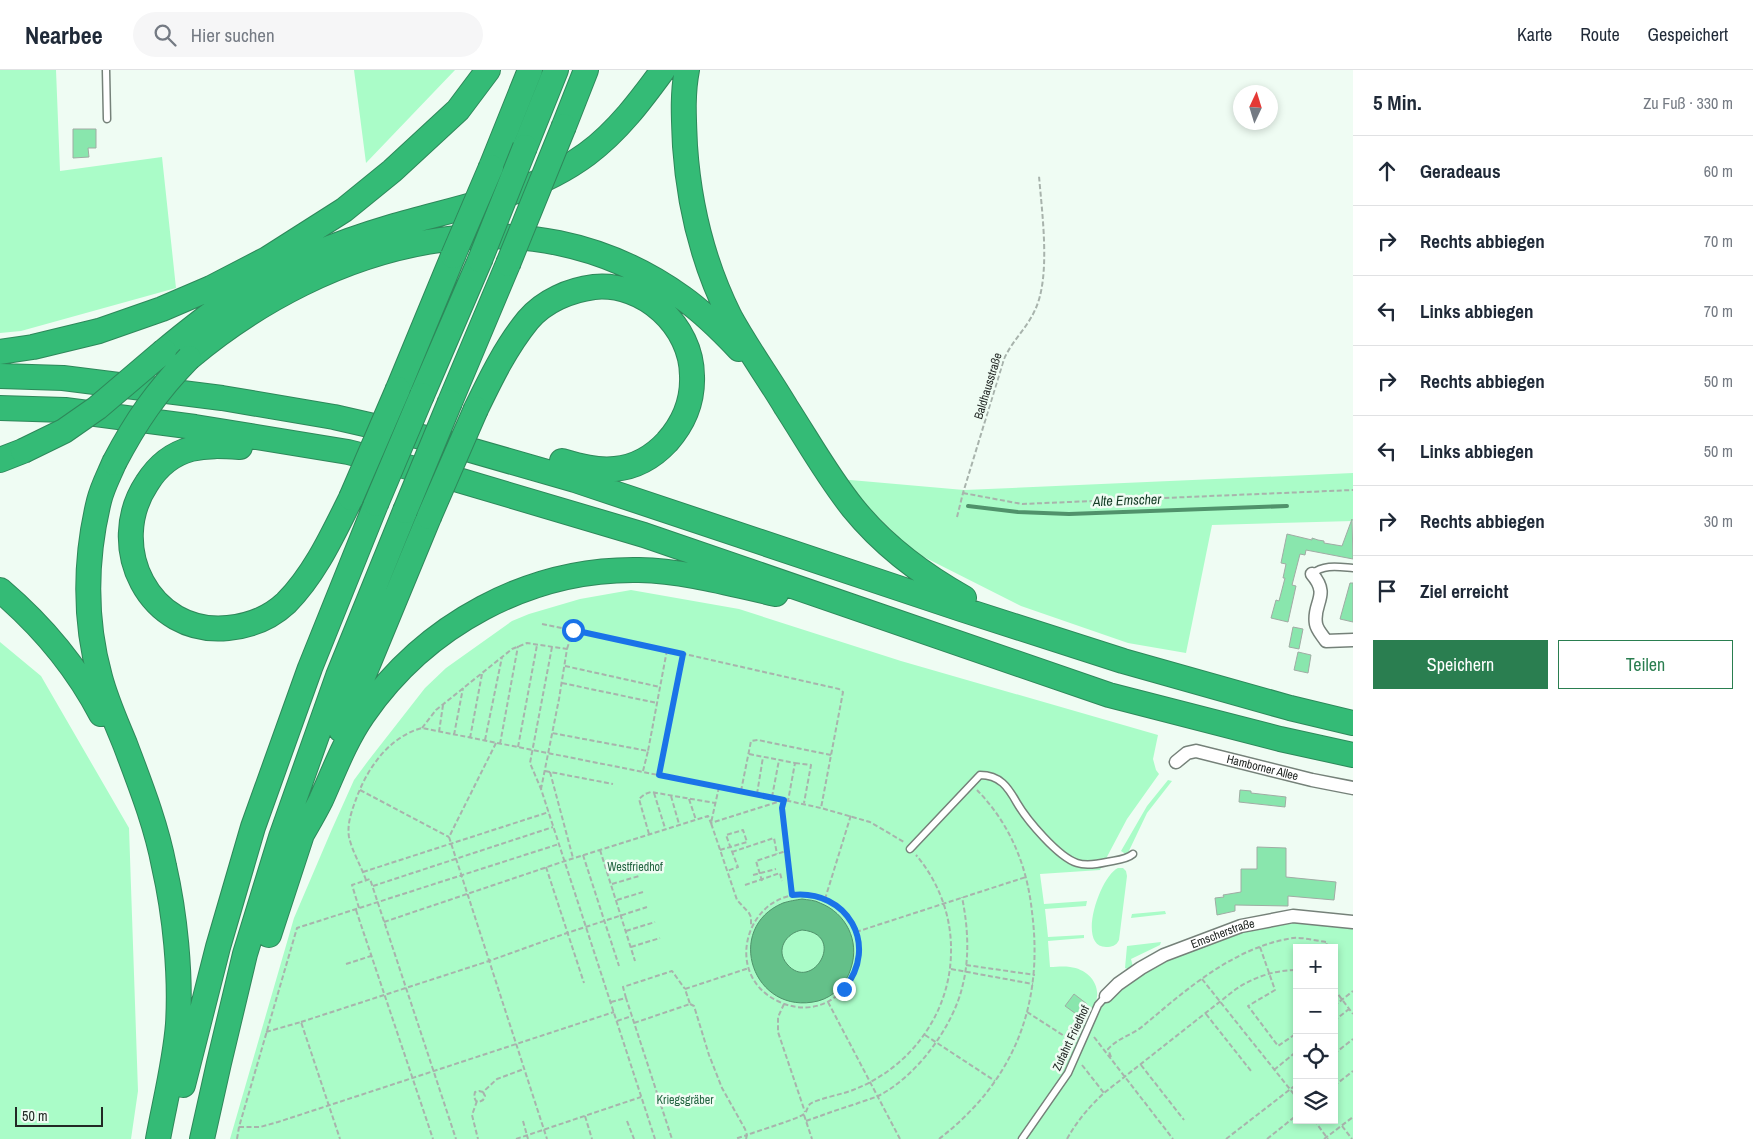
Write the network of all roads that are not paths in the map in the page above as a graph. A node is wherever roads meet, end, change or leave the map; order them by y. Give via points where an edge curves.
1 (106, 70) edge
2 (488, 70) edge
3 (530, 70) edge
4 (556, 70) edge
5 (586, 70) edge
6 (663, 70) edge
7 (687, 70) edge
8 (107, 119) dead end
9 (0, 352) edge
10 (0, 376) edge
11 (770, 381) junction
12 (0, 408) edge
13 (439, 441) junction
14 (348, 452) junction
15 (0, 460) edge
16 (1353, 568) edge
17 (1312, 574) joint
18 (0, 590) edge
19 (885, 617) junction
20 (1012, 625) junction
21 (1353, 640) edge
22 (1353, 723) edge
23 (1353, 755) edge
24 (1176, 762) dead end
25 (1353, 788) edge
26 (153, 827) junction
27 (301, 836) junction
28 (910, 849) road end
29 (1133, 854) dead end
30 (1353, 922) edge
31 (1106, 996) joint
32 (232, 1010) junction
33 (158, 1139) edge
34 (172, 1139) edge
35 (202, 1139) edge
36 (1022, 1139) edge

1 - 8 lane
2 - 9 highway via 458,110 392,170 344,210 267,259 162,310 99,331
3 - 14 highway, bridge via 351,498 305,581 266,618 243,626 216,629 188,623 152,598 139,578 132,554 130,524 137,500 159,467 190,449 215,446
4 - 34 highway, bridge via 310,668 253,827 189,1058
5 - 32 highway, bridge via 338,676 281,837
6 - 15 highway, bridge via 614,130 560,172 494,200 382,230 286,266 218,307 97,408 64,431
7 - 11 highway via 684,123 687,178 697,228 714,280 731,317
10 - 13 highway via 63,378 222,398 334,417
11 - 20 highway via 833,480 878,534 937,583
11 - 26 highway, bridge via 712,322 684,298 654,279 582,249 540,240 447,238 390,250 336,268 291,289 222,332 189,358 153,398 131,431 99,500 92,541 88,574 91,640 100,677
12 - 14 highway via 65,410
13 - 20 highway via 575,480
13 - 27 highway, bridge via 472,438 602,470 638,464 657,452 681,424 690,399 692,376 684,341 677,328 655,304 642,296 613,287 584,288 569,293 549,302 529,319 500,360 476,409 429,517 312,801
14 - 19 highway via 455,479 644,534
16 - 17 lane via 1322,568
17 - 21 street via 1321,592 1316,618 1319,630 1326,641
18 - 26 highway via 64,656 89,692
19 - 23 highway via 1109,695
19 - 27 highway via 672,572 599,571 526,589 489,604 453,625 394,676 352,732
20 - 22 highway via 1199,683
24 - 25 street, Hamborner Allee via 1187,753 1196,751
26 - 33 highway via 172,908 178,1023
27 - 32 highway via 257,972
28 - 29 lane via 980,775 990,775 1013,794 1026,816 1054,848 1076,862 1100,863
30 - 31 street, Emscherstraße via 1293,916 1241,926 1164,955 1118,984
31 - 36 lane, Zufahrt Friedhof via 1098,1006 1068,1073
32 - 35 highway

